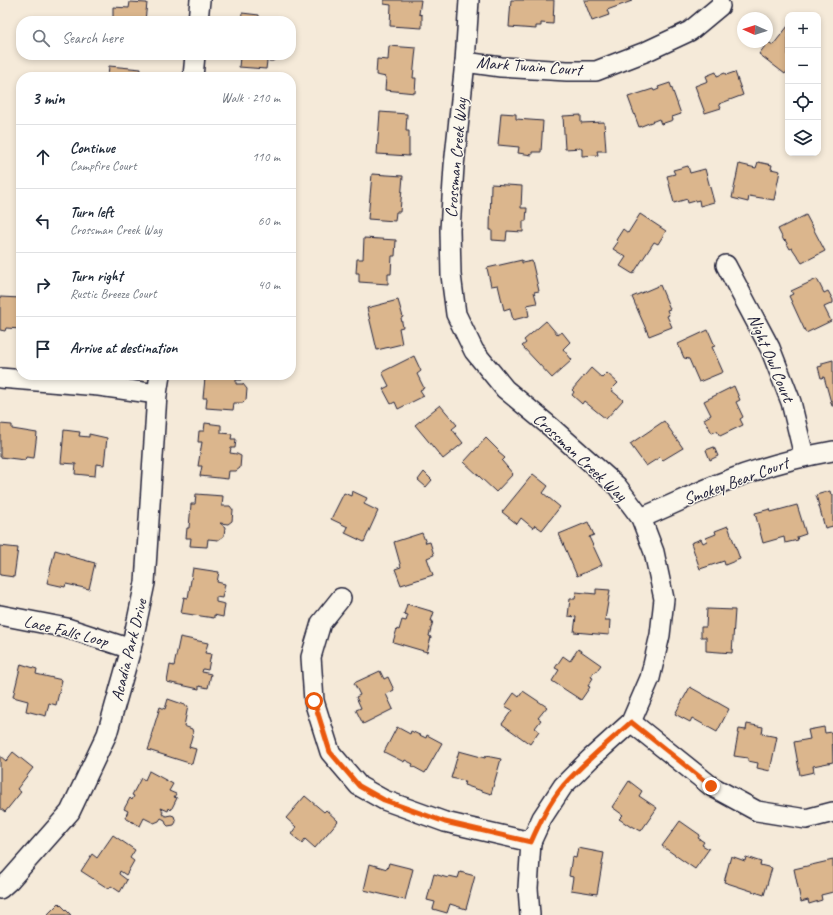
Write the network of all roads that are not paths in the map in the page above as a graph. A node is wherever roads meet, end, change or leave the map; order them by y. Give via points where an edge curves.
1 (200, 0) edge
2 (469, 0) edge
3 (720, 6) dead end
4 (198, 16) edge
5 (195, 60) edge
6 (465, 62) junction
7 (193, 72) edge
8 (726, 265) dead end
9 (0, 378) edge
10 (16, 379) edge
11 (25, 380) edge
12 (159, 380) edge
13 (157, 394) junction
14 (833, 451) edge
15 (804, 456) junction
16 (642, 518) junction
17 (341, 598) dead end
18 (0, 615) edge
19 (131, 649) junction
20 (631, 722) junction
21 (833, 812) edge
22 (531, 842) junction
23 (0, 889) edge
24 (530, 915) edge

1 - 4 street
2 - 6 street, Crossman Creek Way
3 - 6 street, Mark Twain Court via 690,31 596,71 530,69
5 - 7 street
6 - 16 street, Crossman Creek Way via 450,230 451,275 456,314 474,351 505,389 618,486
8 - 15 street, Night Owl Court via 770,348 791,402
9 - 10 street
11 - 13 street
12 - 13 street, Acadia Park Drive
13 - 19 street, Acadia Park Drive via 145,583
14 - 15 street, Smokey Bear Court
15 - 16 street, Smokey Bear Court via 718,484
16 - 20 street, Crossman Creek Way via 654,552 664,599 660,635 650,678
17 - 22 street via 321,623 311,657 314,701 330,752 359,786 384,800 445,822
18 - 19 street, Lace Falls Loop via 66,628
19 - 23 street, Acadia Park Drive via 108,734 70,812
20 - 21 street via 711,786 757,811 806,819
20 - 22 street, Crossman Creek Way via 563,786 542,818
22 - 24 street, Crossman Creek Way via 528,888

